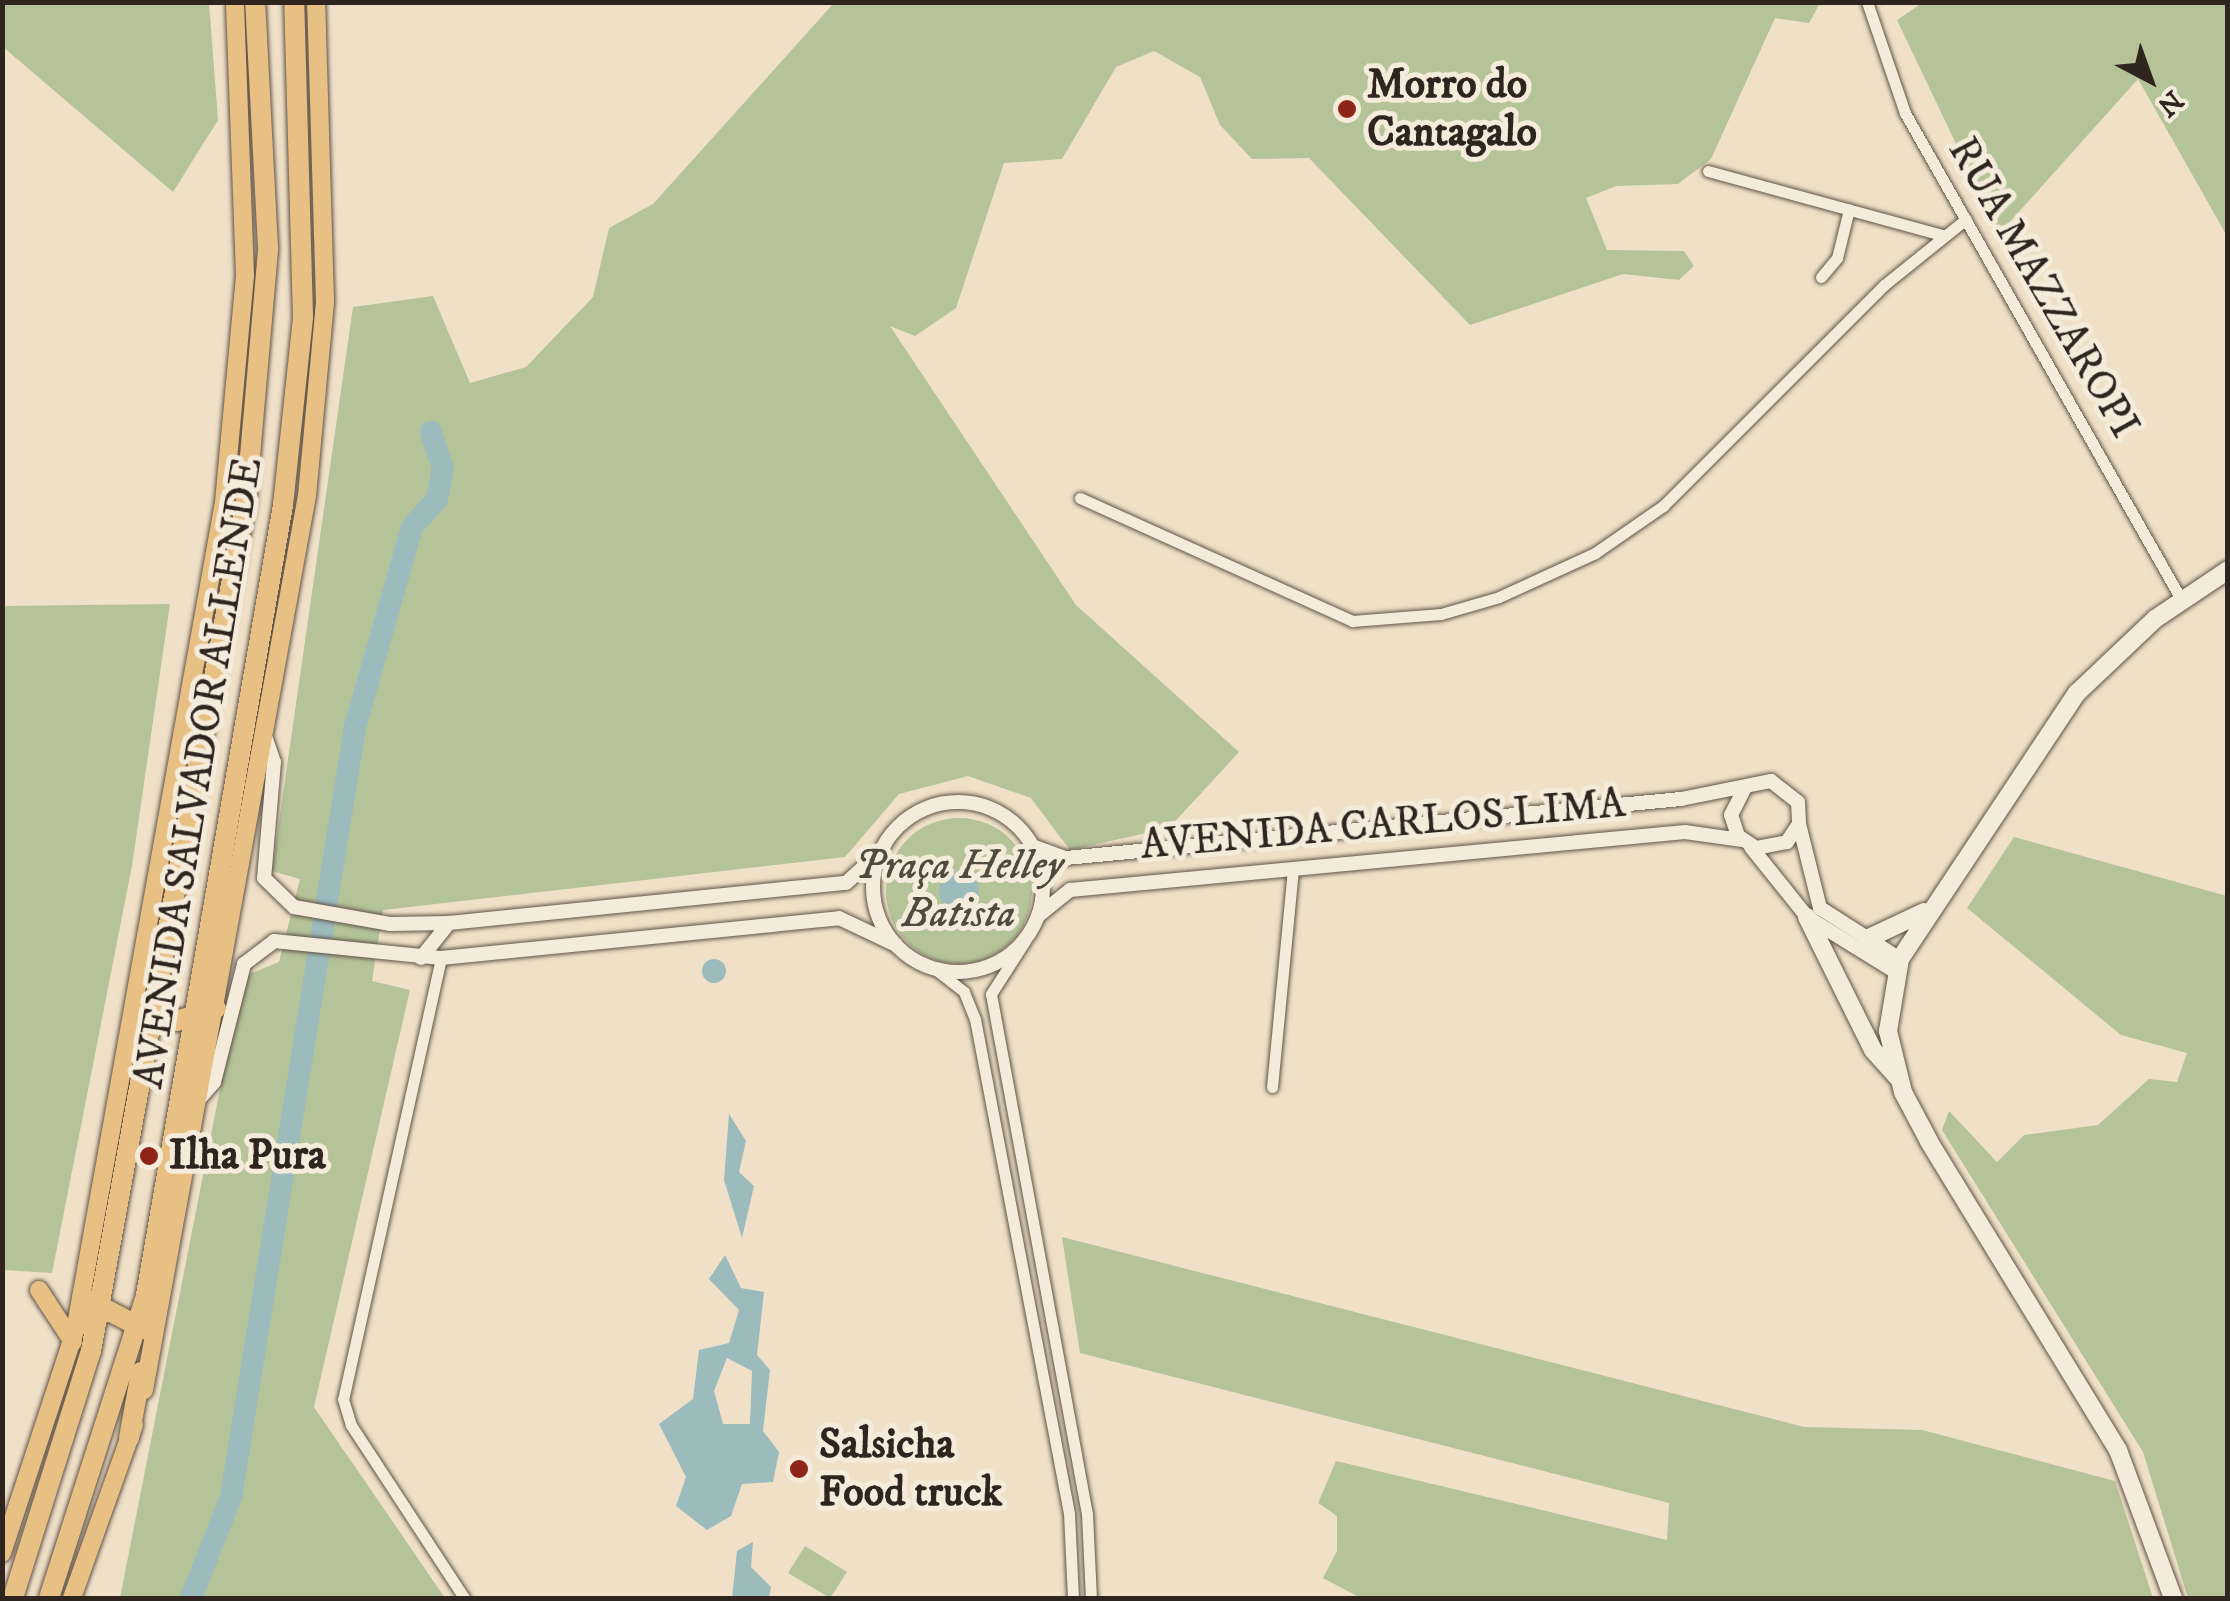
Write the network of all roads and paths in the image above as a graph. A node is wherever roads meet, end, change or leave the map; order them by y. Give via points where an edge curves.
1 (239, 2) edge
2 (254, 2) edge
3 (294, 2) edge
4 (305, 2) edge
5 (316, 2) edge
6 (1867, 2) edge
7 (303, 112) junction
8 (267, 168) junction
9 (1708, 172) dead end
10 (1849, 209) junction
11 (1966, 219) junction
12 (1942, 234) junction
13 (1821, 277) dead end
14 (1080, 498) dead end
15 (2228, 570) edge
16 (2181, 599) junction
17 (266, 739) junction
18 (1744, 789) junction
19 (1799, 824) junction
20 (1746, 843) junction
21 (1035, 848) junction
22 (881, 851) junction
23 (163, 866) junction
24 (1293, 868) junction
25 (1929, 909) junction
26 (1039, 914) junction
27 (1807, 917) junction
28 (449, 923) junction
29 (1866, 939) junction
30 (1025, 941) junction
31 (896, 945) junction
32 (422, 958) junction
33 (441, 958) junction
34 (1898, 965) junction
35 (935, 969) junction
36 (154, 1006) junction
37 (207, 1014) junction
38 (1898, 1078) junction
39 (1272, 1088) dead end
40 (201, 1097) junction
41 (39, 1290) dead end
42 (146, 1295) junction
43 (91, 1311) junction
44 (140, 1322) junction
45 (130, 1438) junction
46 (2, 1553) edge
47 (13, 1598) edge
48 (49, 1598) edge
49 (72, 1598) edge
50 (464, 1598) edge
51 (1073, 1598) edge
52 (1091, 1598) edge
53 (2172, 1598) edge

1 - 8 highway
1 - 23 main road, AVENIDA SALVADOR ALLENDE via 246,182 238,382
2 - 8 highway, AVENIDA SALVADOR ALLENDE
3 - 7 highway, AVENIDA SALVADOR ALLENDE
4 - 7 highway
5 - 17 main road, AVENIDA SALVADOR ALLENDE via 324,340
6 - 11 street, RUA MAZZAROPI via 1894,90
7 - 37 highway, AVENIDA SALVADOR ALLENDE via 296,412
8 - 36 highway, AVENIDA SALVADOR ALLENDE via 254,448
9 - 10 street
10 - 12 street
10 - 13 street via 1836,258
11 - 12 street
11 - 16 street, RUA MAZZAROPI
12 - 14 street via 1663,506 1595,553 1499,598 1384,623 1324,614
15 - 16 main road
16 - 25 main road via 2077,693
17 - 28 street via 274,762 264,878 289,905 390,924
17 - 37 main road, AVENIDA SALVADOR ALLENDE
18 - 19 street, AVENIDA CARLOS LIMA via 1782,785 1798,802
18 - 20 street via 1732,815
18 - 21 street, AVENIDA CARLOS LIMA via 1066,858
19 - 20 street, AVENIDA CARLOS LIMA via 1778,848
19 - 29 street, AVENIDA CARLOS LIMA via 1811,893
20 - 24 street, AVENIDA CARLOS LIMA via 1685,832
20 - 27 street
21 - 22 street via 1002,813 957,801 912,815
21 - 26 street
22 - 28 street via 846,883
22 - 31 street via 876,910
23 - 36 highway via 148,988
23 - 43 main road, AVENIDA SALVADOR ALLENDE
24 - 26 street, AVENIDA CARLOS LIMA via 1070,890
24 - 39 street
25 - 29 main road
25 - 34 main road
26 - 30 street
27 - 34 street
27 - 38 main road via 1874,1050
28 - 32 street
29 - 34 street, AVENIDA CARLOS LIMA
30 - 35 street via 987,967
30 - 52 street via 991,994 1086,1514
31 - 33 street via 839,918
31 - 35 street
32 - 33 street
32 - 40 street via 283,940 244,964 214,1082
33 - 50 street via 343,1399
34 - 38 main road via 1888,1031
35 - 51 street via 964,992 974,1019 1069,1513
36 - 37 highway via 172,1020
36 - 43 highway, AVENIDA SALVADOR ALLENDE
37 - 40 main road, AVENIDA SALVADOR ALLENDE
37 - 42 highway, AVENIDA SALVADOR ALLENDE
38 - 53 main road via 2003,1270 2118,1450
40 - 45 main road, AVENIDA SALVADOR ALLENDE
41 - 43 main road
42 - 43 highway
42 - 44 highway, AVENIDA SALVADOR ALLENDE
43 - 44 highway
43 - 46 main road, AVENIDA SALVADOR ALLENDE
43 - 47 highway, AVENIDA SALVADOR ALLENDE
44 - 45 highway via 148,1342
44 - 48 highway, AVENIDA SALVADOR ALLENDE
45 - 49 main road, AVENIDA SALVADOR ALLENDE

